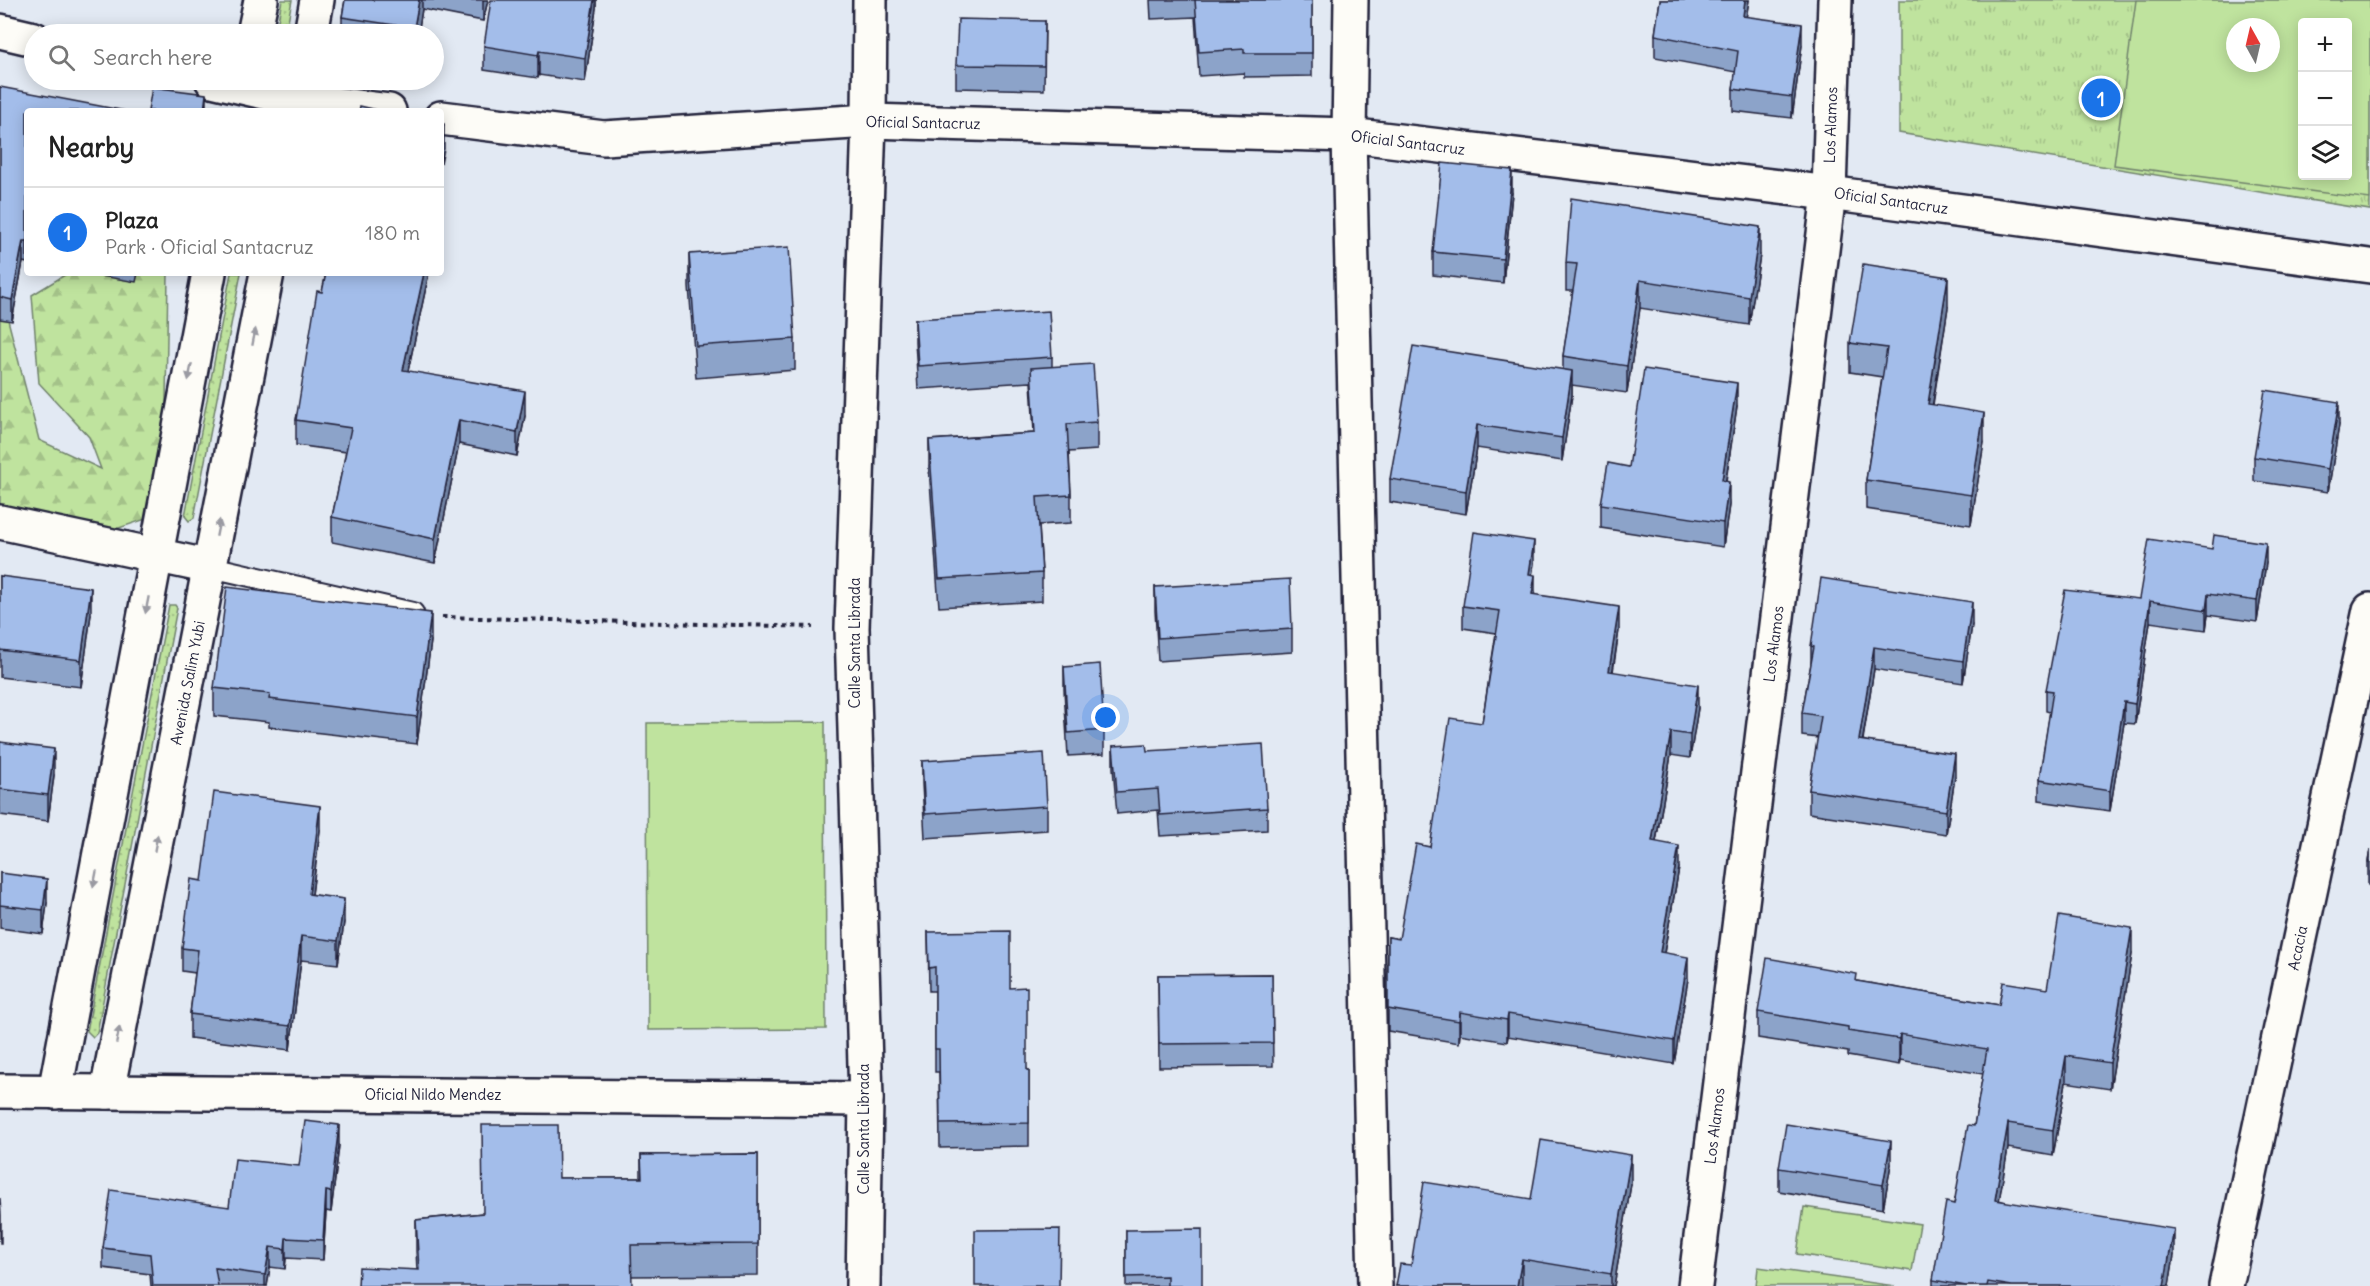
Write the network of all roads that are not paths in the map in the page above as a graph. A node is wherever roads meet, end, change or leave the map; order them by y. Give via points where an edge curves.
1 (261, 0) edge
2 (317, 0) edge
3 (870, 0) edge
4 (1351, 0) edge
5 (1835, 0) edge
6 (256, 24) edge
7 (313, 24) edge
8 (0, 32) edge
9 (24, 37) edge
10 (243, 92) edge
11 (300, 97) edge
12 (370, 108) edge
13 (444, 117) edge
14 (869, 121) junction
15 (1349, 135) junction
16 (1829, 193) junction
17 (2370, 266) edge
18 (208, 276) edge
19 (266, 276) edge
20 (0, 522) edge
21 (156, 555) junction
22 (211, 567) junction
23 (2370, 610) edge
24 (425, 616) edge
25 (0, 1091) edge
26 (55, 1092) junction
27 (107, 1092) junction
28 (866, 1099) junction
29 (863, 1286) edge
30 (1375, 1286) edge
31 (1695, 1286) edge
32 (2226, 1286) edge

1 - 6 street
2 - 7 street
3 - 14 street, Calle Santa Librada
4 - 15 street
5 - 16 street, Los Alamos
8 - 9 street
10 - 11 street
11 - 12 street
13 - 14 street, Oficial Santacruz via 604,138
14 - 15 street, Oficial Santacruz
14 - 28 street, Calle Santa Librada via 852,628
15 - 16 street, Oficial Santacruz
15 - 30 street
16 - 17 street, Oficial Santacruz
16 - 31 street, Los Alamos
18 -> 21 street
22 -> 19 street, Avenida Salim Yubi
20 - 21 street
21 - 22 street
21 -> 26 street
22 - 24 lane
27 -> 22 street, Avenida Salim Yubi
23 - 32 street, Acacia
25 - 26 street, Oficial Nildo Mendez
26 - 27 street, Oficial Nildo Mendez
27 - 28 street, Oficial Nildo Mendez
28 - 29 street, Calle Santa Librada

